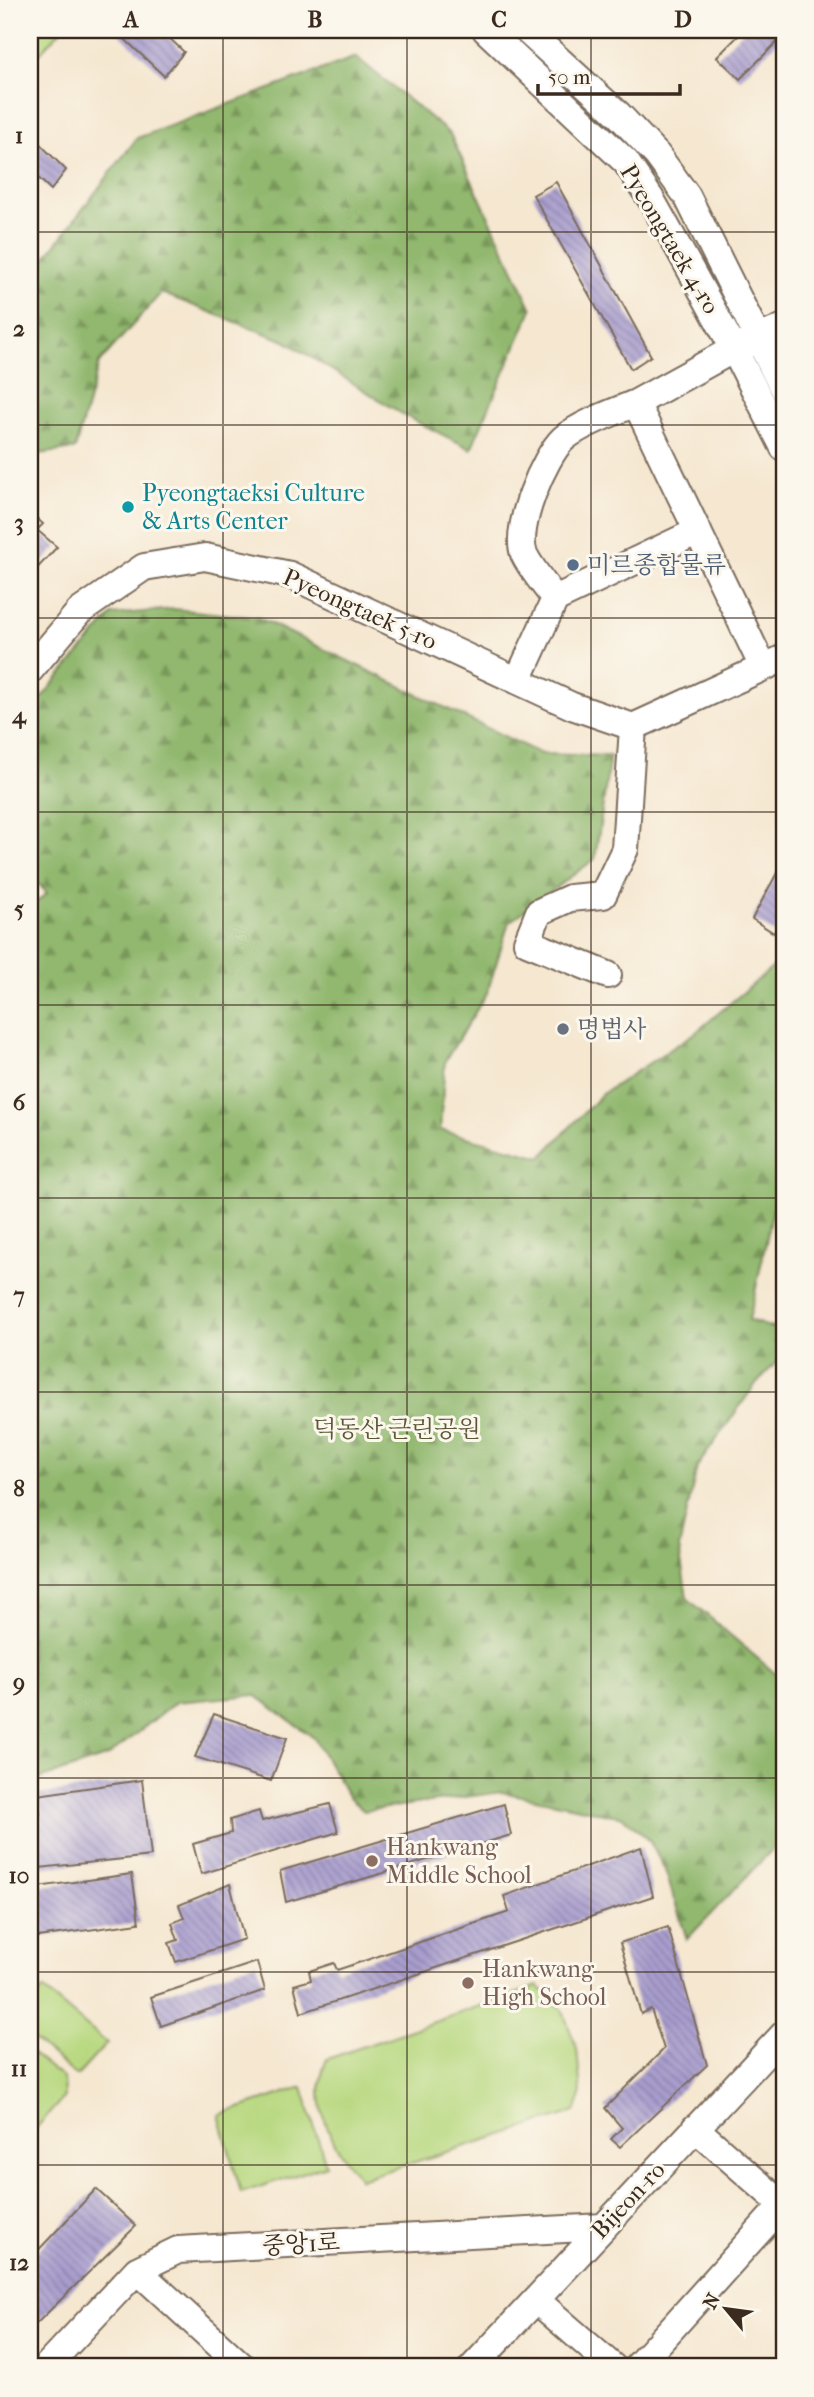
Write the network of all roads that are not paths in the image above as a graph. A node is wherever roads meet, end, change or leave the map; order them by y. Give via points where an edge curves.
1 (486, 30) edge
2 (526, 30) edge
3 (784, 327) edge
4 (759, 339) junction
5 (734, 349) junction
6 (784, 390) edge
7 (636, 403) junction
8 (784, 448) edge
9 (698, 531) junction
10 (555, 599) junction
11 (774, 663) edge
12 (30, 670) edge
13 (518, 680) junction
14 (633, 727) junction
15 (608, 975) dead end
16 (784, 2034) edge
17 (695, 2128) junction
18 (784, 2205) edge
19 (603, 2227) junction
20 (137, 2270) junction
21 (536, 2300) junction
22 (46, 2367) edge
23 (243, 2367) edge
24 (473, 2367) edge
25 (613, 2367) edge
26 (636, 2367) edge

1 - 5 street, Pyeongtaek 4-ro via 626,162
2 - 4 street, Pyeongtaek 4-ro via 657,155 687,196
3 - 4 street
4 - 5 street
4 - 6 street, Pyeongtaek 4-ro
5 - 7 street
5 - 8 street, Pyeongtaek 4-ro
7 - 9 street
7 - 10 street via 563,438 533,492 521,534 524,553
9 - 10 street
9 - 11 street
10 - 13 street
11 - 14 street
12 - 13 street, Pyeongtaek 5-ro via 79,612 144,567 205,556 290,575
13 - 14 street, Pyeongtaek 5-ro via 572,706
14 - 15 street via 625,849 603,895 570,898 539,912 527,942
16 - 17 street, Bijeon-ro
17 - 18 street
17 - 19 street, Bijeon-ro
18 - 26 street
19 - 20 street, 중앙1로 via 178,2250
19 - 21 street, Bijeon-ro
20 - 22 street, 중앙1로
20 - 23 street
21 - 24 street, Bijeon-ro
21 - 25 street

